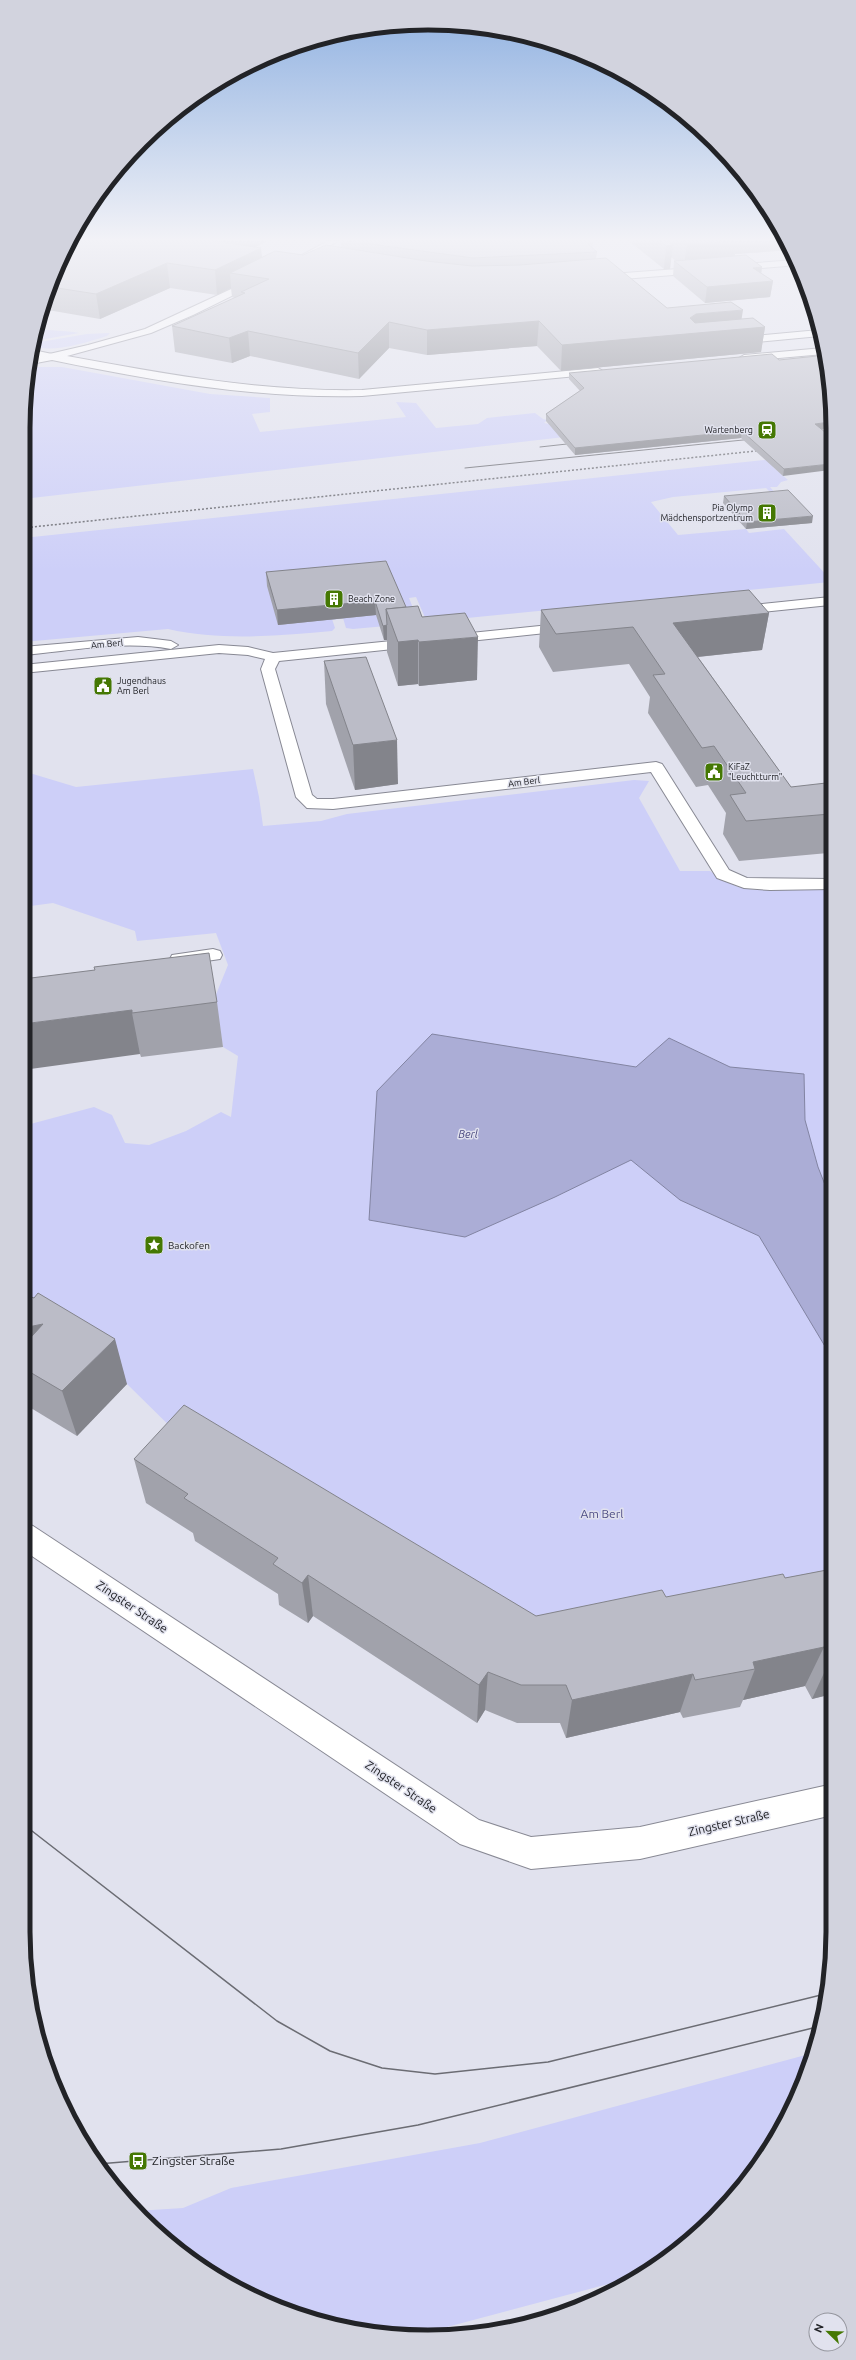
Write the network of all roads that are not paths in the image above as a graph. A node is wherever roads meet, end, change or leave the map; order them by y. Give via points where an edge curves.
1 (71, 351) edge
2 (812, 351) edge
3 (37, 354) edge
4 (53, 356) junction
5 (730, 359) edge
6 (36, 360) edge
7 (605, 371) edge
8 (826, 601) edge
9 (721, 612) edge
10 (580, 626) edge
11 (30, 650) edge
12 (189, 652) junction
13 (273, 657) junction
14 (30, 668) edge
15 (826, 884) edge
16 (213, 955) dead end
17 (164, 961) edge
18 (30, 1540) edge
19 (826, 1801) edge

1 - 4 street
2 - 5 street
3 - 4 street
4 - 6 street
4 - 7 street via 235,389 324,394
8 - 9 street
10 - 13 street, Am Berl
11 - 12 street, Am Berl via 145,641 166,644
12 - 13 street, Am Berl via 235,650
12 - 14 street, Am Berl
13 - 15 street, Am Berl via 268,669 304,797 313,804 333,804 656,767 723,874 744,883
16 - 17 street
18 - 19 street, Zingster Straße via 471,1833 531,1853 640,1843

